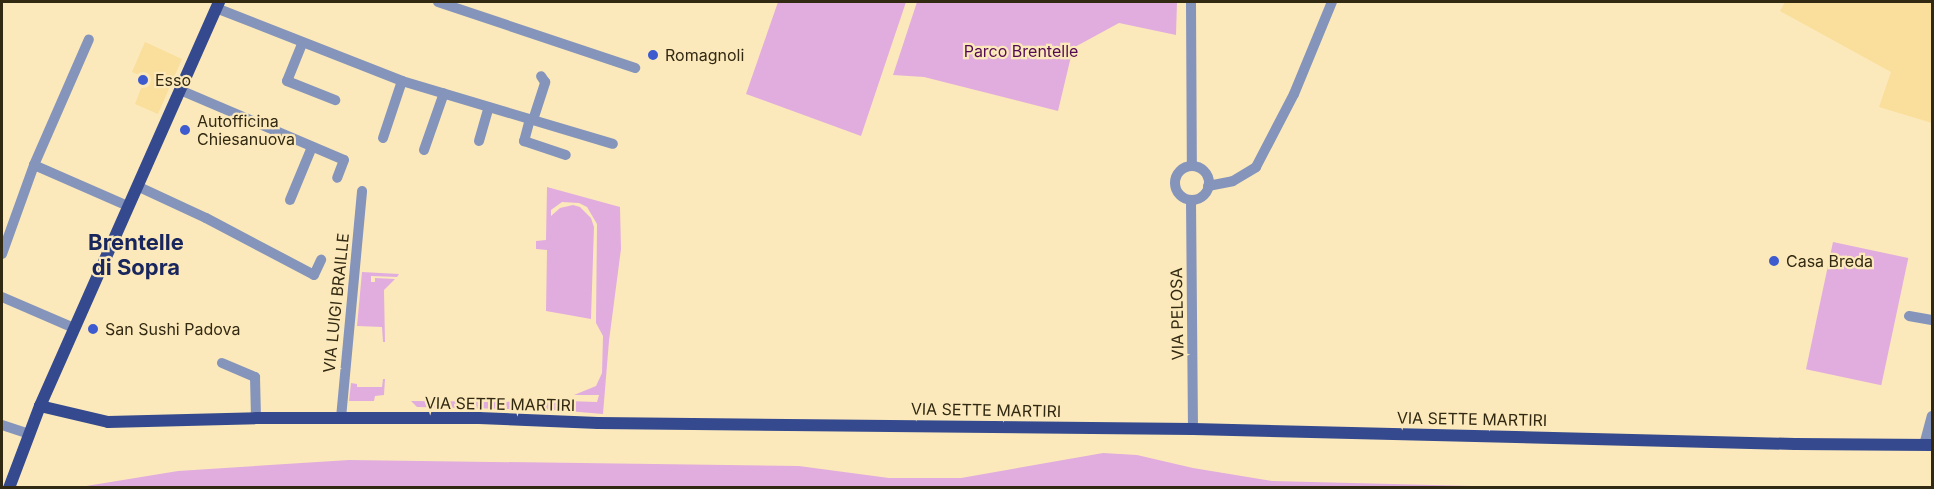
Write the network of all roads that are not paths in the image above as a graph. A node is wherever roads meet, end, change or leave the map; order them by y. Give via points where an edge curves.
1 (438, 2) edge
2 (1191, 2) edge
3 (1332, 2) edge
4 (218, 5) edge
5 (89, 39) dead end
6 (302, 44) junction
7 (635, 68) dead end
8 (541, 76) dead end
9 (402, 81) junction
10 (180, 90) junction
11 (444, 93) junction
12 (335, 100) dead end
13 (489, 107) junction
14 (532, 119) junction
15 (383, 138) dead end
16 (479, 141) dead end
17 (613, 144) dead end
18 (312, 147) junction
19 (424, 150) dead end
20 (566, 155) dead end
21 (34, 165) junction
22 (1192, 166) junction
23 (336, 178) dead end
24 (137, 186) junction
25 (1208, 186) junction
26 (362, 191) dead end
27 (290, 200) dead end
28 (1191, 200) junction
29 (128, 206) junction
30 (2, 254) edge
31 (321, 260) dead end
32 (2, 297) edge
33 (1909, 316) dead end
34 (1932, 320) edge
35 (74, 328) junction
36 (222, 363) dead end
37 (40, 406) junction
38 (1932, 416) edge
39 (256, 418) junction
40 (341, 418) junction
41 (2, 426) edge
42 (1193, 429) junction
43 (29, 434) junction
44 (1928, 445) edge
45 (9, 488) edge

1 - 7 street
2 - 22 street
3 - 25 street via 1294,94 1256,167 1233,181
4 - 6 street
4 - 10 main road
5 - 21 street
6 - 9 street
6 - 12 street via 287,81
8 - 14 street via 545,82
9 - 11 street
9 - 15 street
10 - 18 street
10 - 24 main road
11 - 13 street
11 - 19 street
13 - 14 street
13 - 16 street
14 - 17 street
14 - 20 street via 524,141
18 - 23 street via 344,160
18 - 27 street
21 - 29 street
21 - 30 street
22 - 25 street via 1204,171
22 - 28 street via 1178,173 1175,183 1181,196
24 - 29 main road
24 - 31 street via 314,275
25 - 28 street via 1203,195
26 - 40 street, VIA LUIGI BRAILLE
28 - 42 street, VIA PELOSA
29 - 35 main road
32 - 35 street
33 - 34 street
35 - 37 main road
36 - 39 street via 255,377
37 - 39 main road, VIA SETTE MARTIRI via 108,422
37 - 43 main road
38 - 44 street
39 - 40 main road, VIA SETTE MARTIRI
40 - 42 main road, VIA SETTE MARTIRI
41 - 43 street
42 - 44 main road, VIA SETTE MARTIRI
43 - 45 main road

